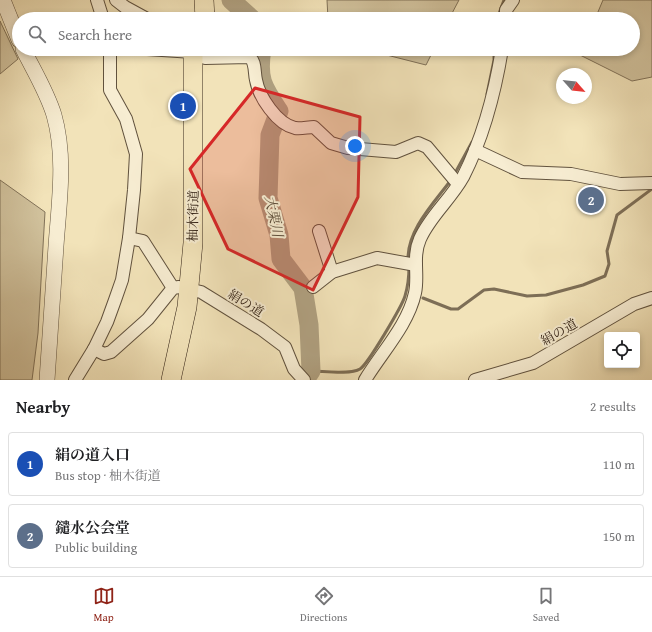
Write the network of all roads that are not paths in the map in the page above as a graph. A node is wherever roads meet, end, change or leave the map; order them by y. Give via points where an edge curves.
1 (3, 0) edge
2 (97, 0) edge
3 (116, 0) edge
4 (192, 0) edge
5 (204, 0) edge
6 (512, 0) edge
7 (101, 12) edge
8 (135, 12) edge
9 (192, 12) edge
10 (205, 12) edge
11 (506, 12) edge
12 (12, 22) edge
13 (26, 56) edge
14 (110, 56) edge
15 (199, 56) edge
16 (246, 56) edge
17 (500, 56) edge
18 (475, 150) junction
19 (457, 184) junction
20 (652, 184) edge
21 (319, 231) dead end
22 (129, 238) junction
23 (415, 265) junction
24 (332, 272) junction
25 (313, 287) dead end
26 (187, 289) junction
27 (652, 298) edge
28 (94, 349) junction
29 (47, 380) edge
30 (75, 380) edge
31 (171, 380) edge
32 (183, 380) edge
33 (304, 380) edge
34 (366, 380) edge
35 (476, 380) edge

1 - 12 street
2 - 7 street
3 - 8 street
4 - 9 main road
5 - 10 main road
6 - 11 street
13 - 29 street via 49,101 60,147 61,165
14 - 22 street via 110,90 126,119 136,154
15 - 26 main road, 柚木街道 via 193,243
16 - 19 street via 252,58 257,86 283,123 295,128 314,127 331,143 348,148 396,152 418,143 427,147
17 - 18 street via 484,125
18 - 19 street
18 - 20 street via 522,172 571,174 620,184
19 - 23 street via 420,238
21 - 24 street
22 - 26 street via 143,241
22 - 28 street via 117,293
23 - 24 street via 377,258
23 - 34 street via 415,293 408,313
24 - 25 street
26 - 28 street via 148,319 124,342 104,354
26 - 31 main road, 柚木街道 via 182,334
26 - 32 main road, 柚木街道 via 195,327
26 - 33 street, 絹の道 via 241,316 280,343 288,353 294,369
27 - 35 street, 絹の道 via 634,304 533,363
28 - 30 street

